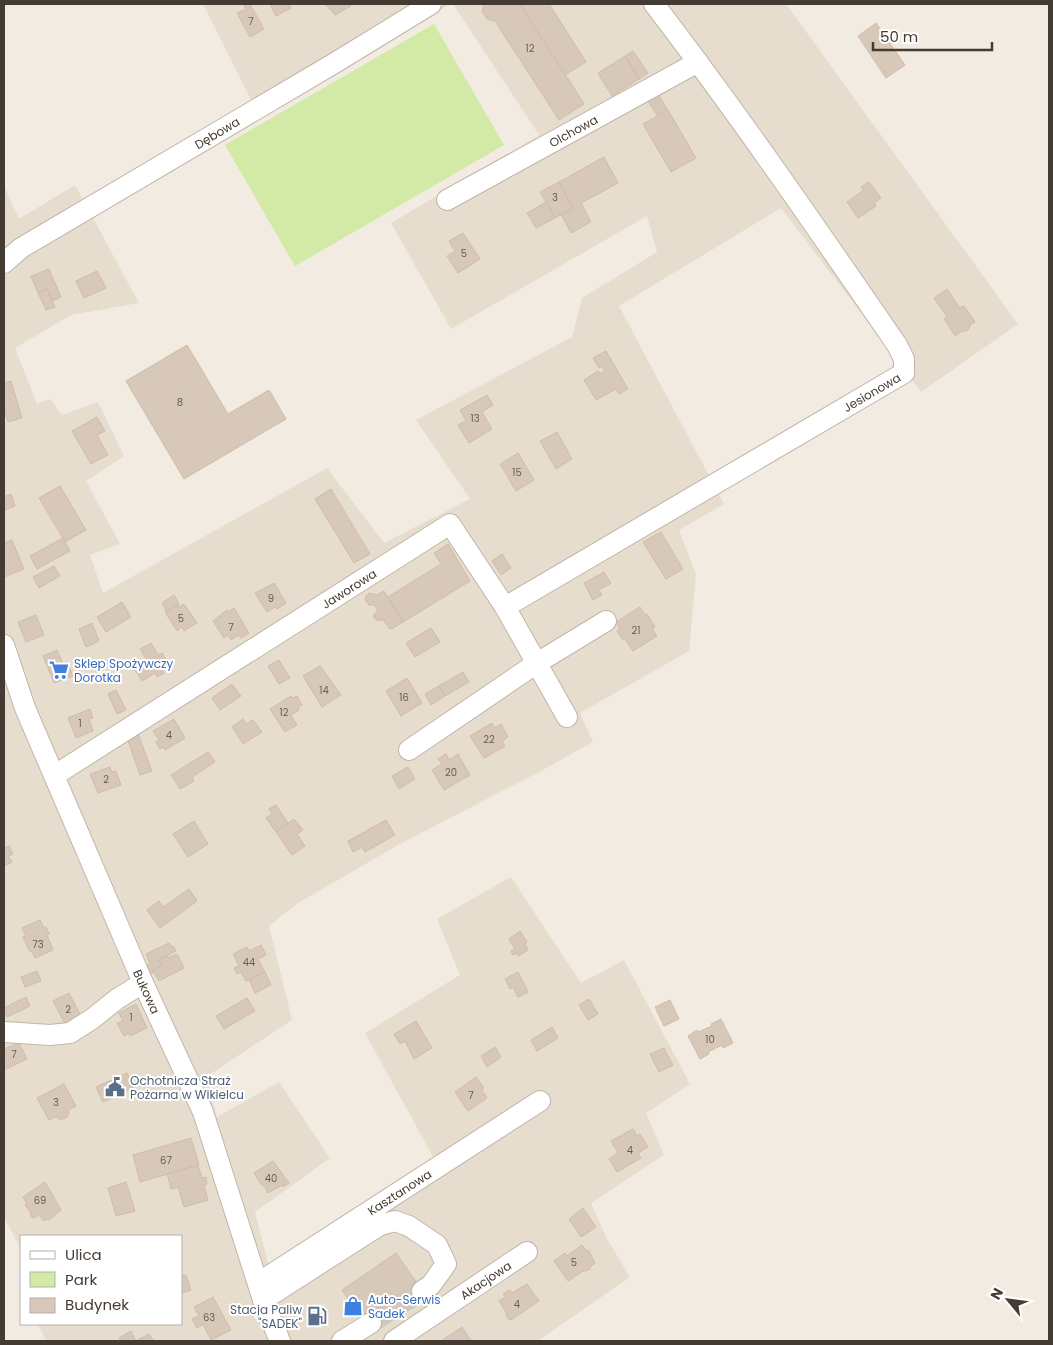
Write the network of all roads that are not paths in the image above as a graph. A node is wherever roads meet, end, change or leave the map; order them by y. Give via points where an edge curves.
1 (431, 4) edge
2 (654, 4) edge
3 (698, 62) junction
4 (447, 200) dead end
5 (4, 263) edge
6 (505, 607) junction
7 (606, 621) dead end
8 (4, 645) edge
9 (537, 663) junction
10 (567, 717) dead end
11 (409, 750) dead end
12 (55, 775) junction
13 (142, 983) junction
14 (4, 1032) edge
15 (540, 1101) dead end
16 (527, 1252) dead end
17 (260, 1291) junction
18 (422, 1291) tunnel mouth
19 (371, 1323) tunnel mouth
20 (280, 1341) edge
21 (342, 1341) edge
22 (394, 1341) edge

1 - 5 street, Dębowa via 20,248
2 - 3 street, Jesionowa
3 - 4 street, Olchowa
3 - 6 street, Jesionowa via 897,345 904,359 904,373
6 - 9 street, Jaworowa
6 - 12 street, Jaworowa via 450,524
7 - 9 street
8 - 12 street, Bukowa via 25,708
9 - 10 street, Jaworowa
9 - 11 street
12 - 13 street, Bukowa
13 - 14 street via 70,1033
13 - 17 street, Bukowa via 203,1112
15 - 17 street, Kasztanowa
16 - 22 street, Akacjowa
17 - 18 street via 380,1225 396,1221 437,1245 446,1264 431,1285
17 - 20 street, Bukowa
19 - 21 street

